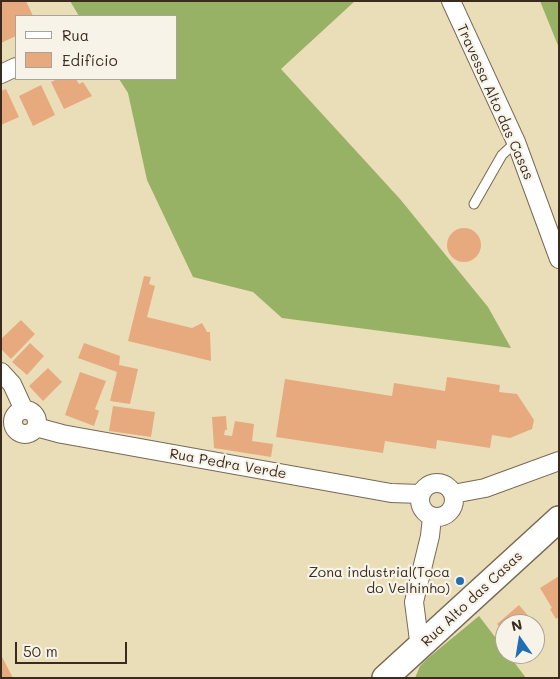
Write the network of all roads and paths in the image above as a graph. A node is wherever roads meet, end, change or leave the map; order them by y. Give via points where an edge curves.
1 (451, 1) edge
2 (15, 67) edge
3 (1, 74) edge
4 (516, 142) junction
5 (474, 204) dead end
6 (559, 259) edge
7 (1, 372) edge
8 (24, 410) junction
9 (7, 425) edge
10 (36, 427) junction
11 (559, 461) edge
12 (421, 494) junction
13 (453, 494) junction
14 (432, 517) junction
15 (559, 520) edge
16 (420, 648) junction
17 (385, 678) edge

1 - 4 street, Travessa Alto das Casas
2 - 3 street
4 - 5 lane via 502,155
4 - 6 street, Travessa Alto das Casas
7 - 8 street via 12,384
8 - 9 street
8 - 10 street via 36,417
9 - 10 street, Rua Pedra Verde via 23,434
10 - 12 street, Rua Pedra Verde via 391,494
11 - 13 street via 485,488
12 - 13 street via 429,485 435,484 446,486
12 - 14 street via 423,510
13 - 14 street via 454,505 448,514
14 - 16 street via 414,602
15 - 16 main road, Rua Alto das Casas
16 - 17 main road, Rua Alto das Casas

